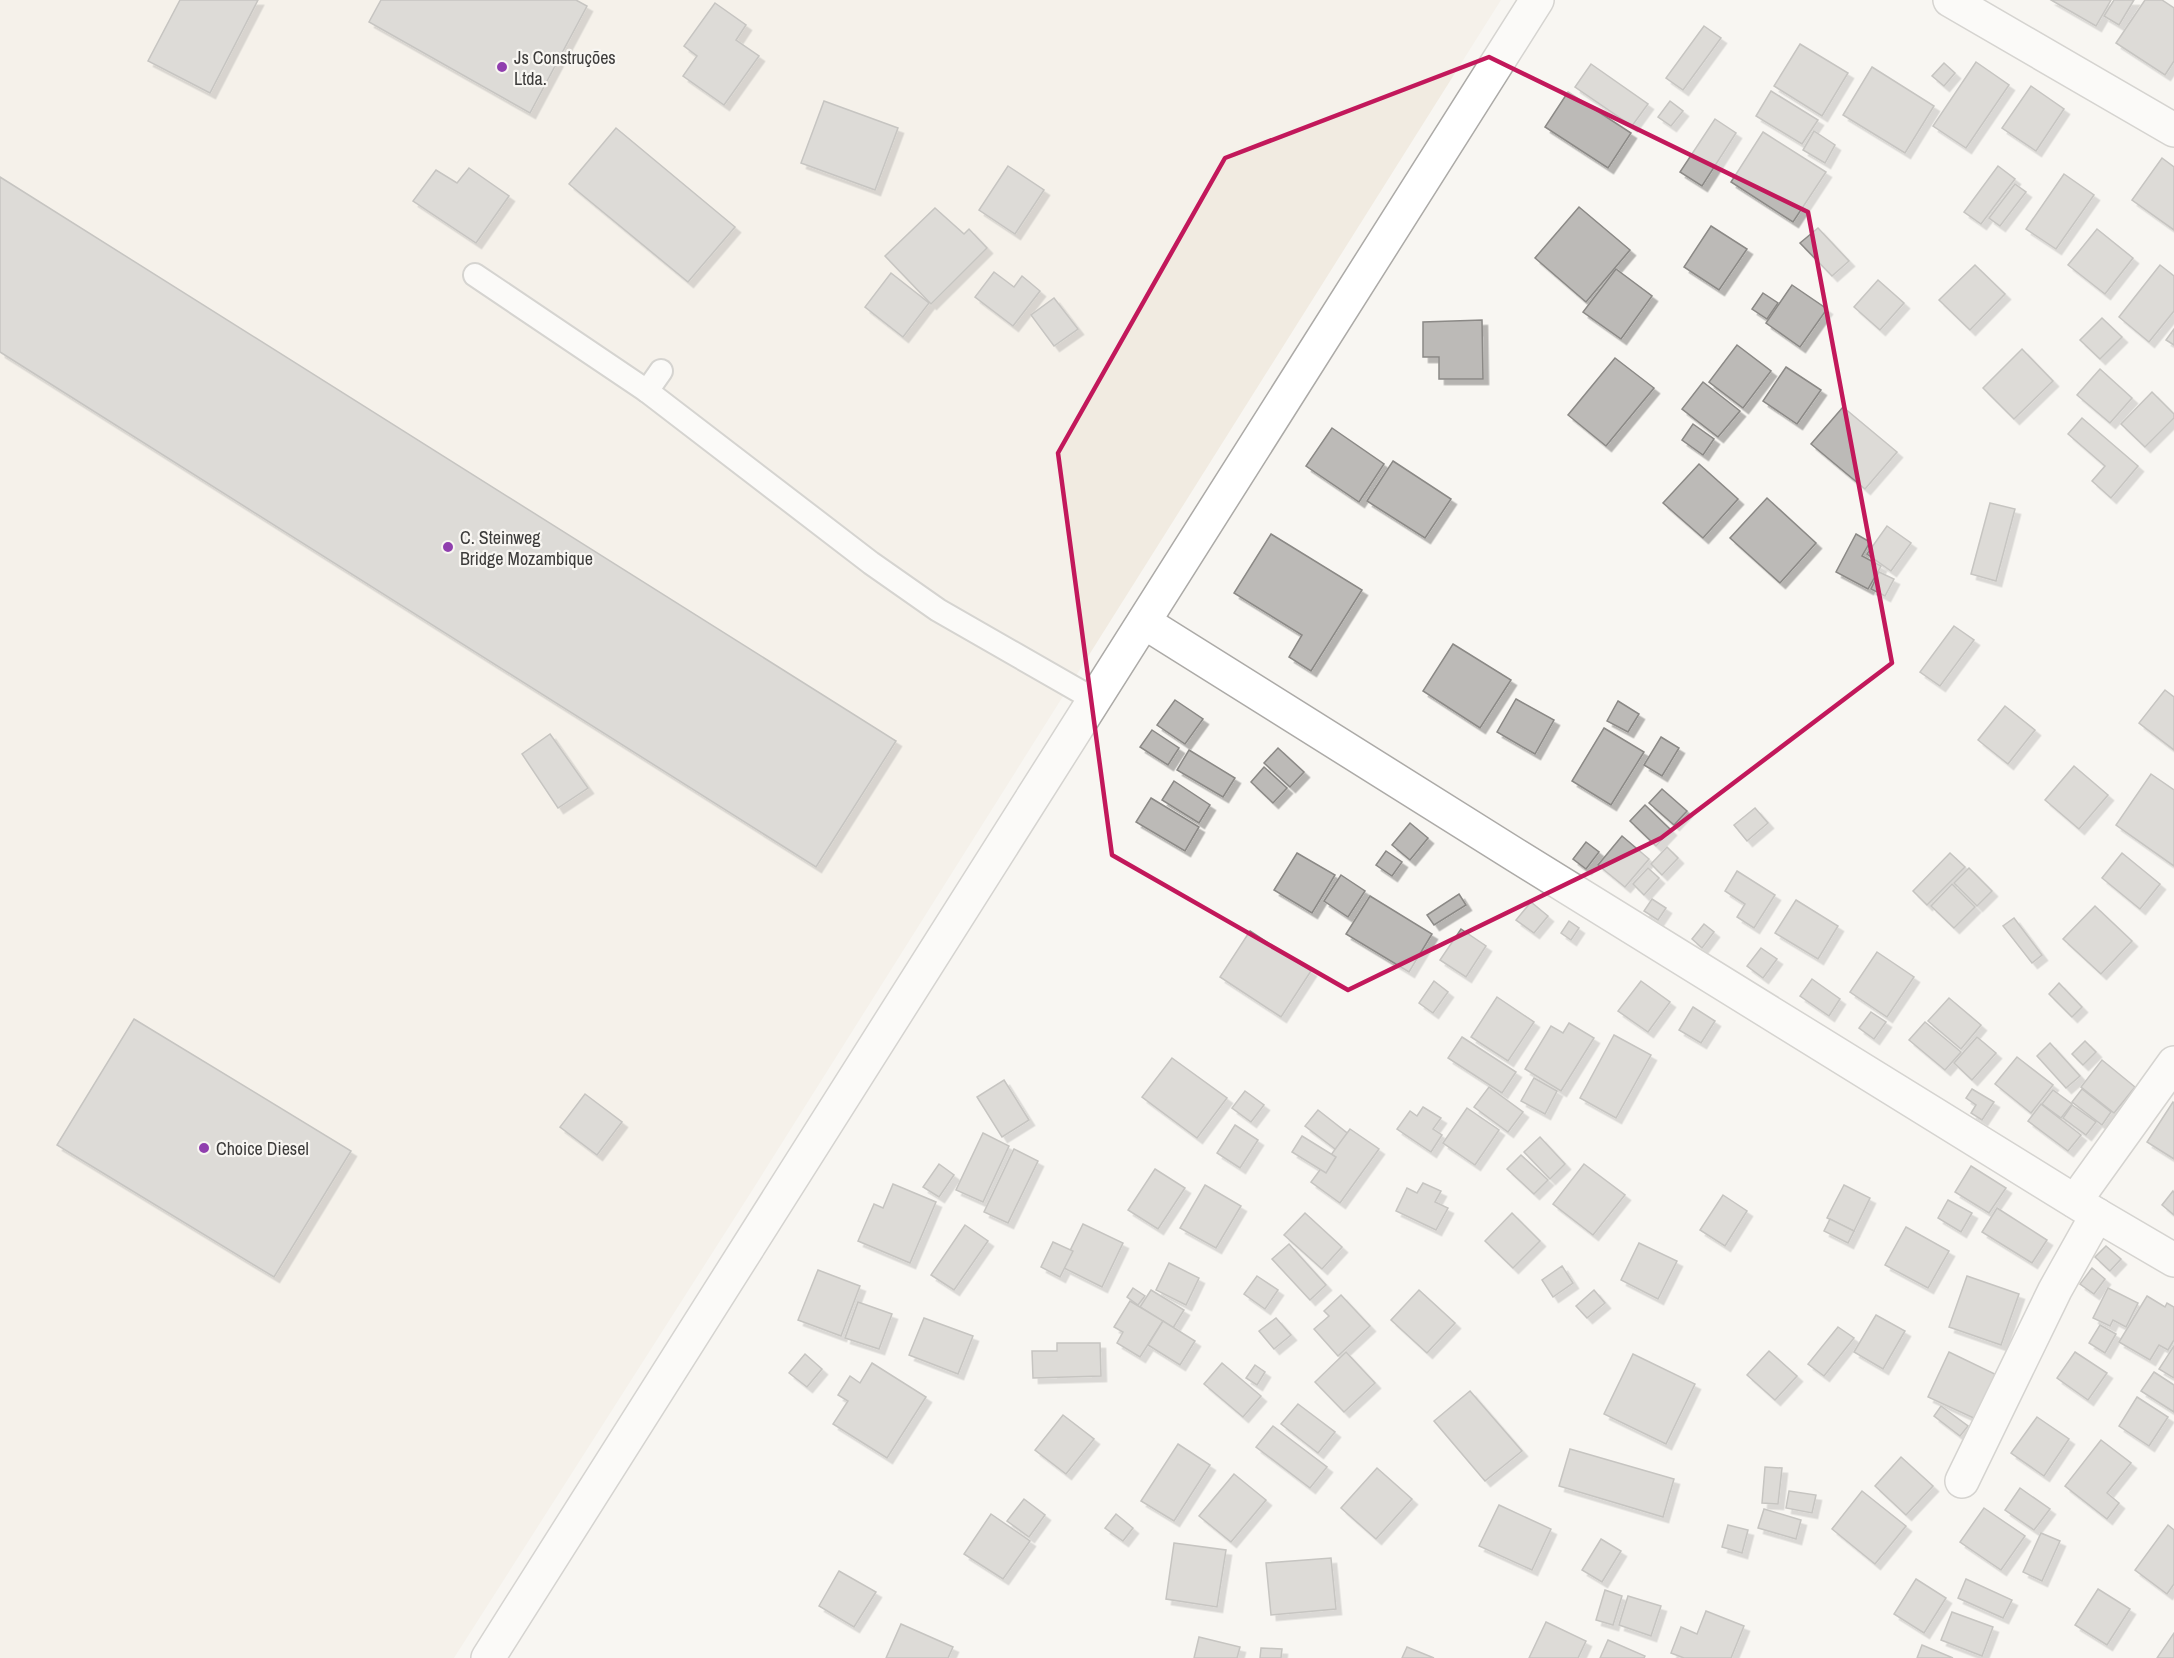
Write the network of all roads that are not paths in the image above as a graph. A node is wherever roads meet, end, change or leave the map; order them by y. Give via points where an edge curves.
1 (1537, 0) edge
2 (1950, 0) edge
3 (2174, 130) edge
4 (475, 275) dead end
5 (661, 371) dead end
6 (647, 392) junction
7 (1144, 622) junction
8 (1095, 700) junction
9 (2174, 1063) edge
10 (2086, 1208) junction
11 (2174, 1260) edge
12 (1962, 1481) dead end
13 (488, 1658) edge

1 - 7 main road
2 - 3 main road
4 - 6 lane
5 - 6 lane
6 - 8 lane via 938,610
7 - 8 main road
7 - 10 main road
8 - 13 main road
9 - 10 main road
10 - 11 main road
10 - 12 main road via 2050,1300

